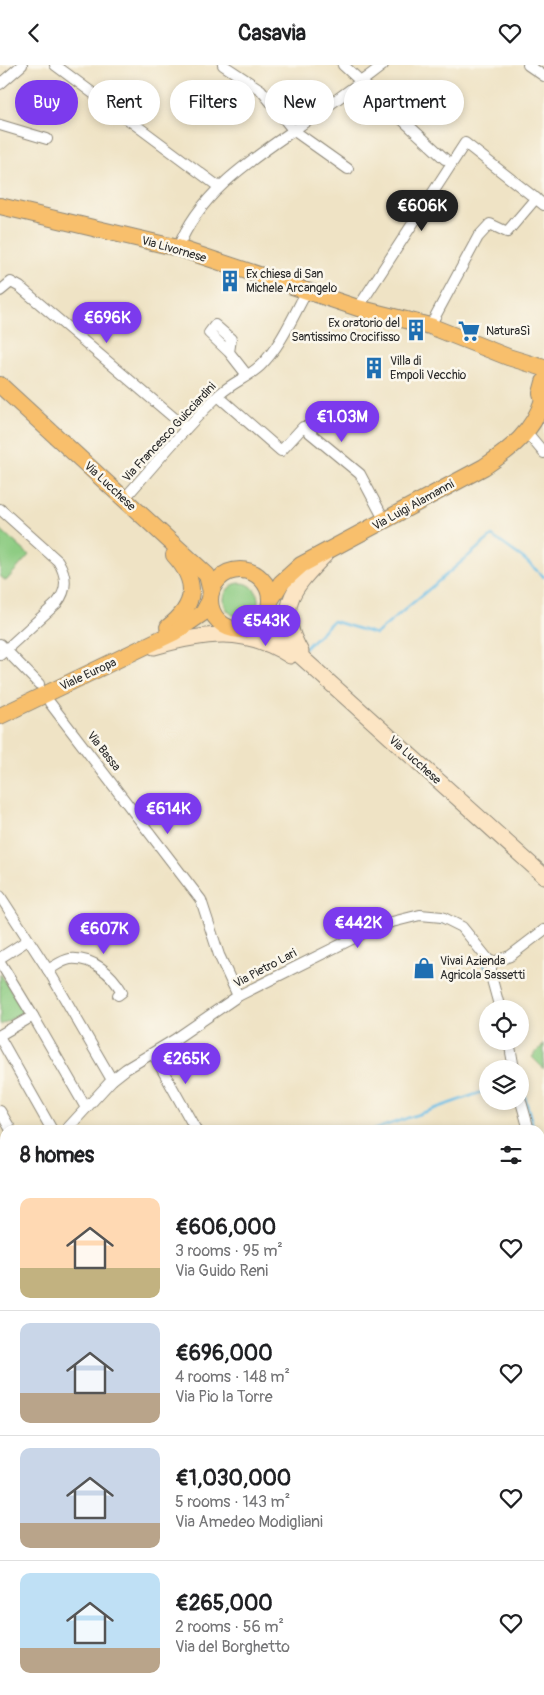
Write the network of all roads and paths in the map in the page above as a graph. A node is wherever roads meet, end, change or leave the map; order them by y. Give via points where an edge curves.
1 (22, 65) edge
2 (55, 65) edge
3 (223, 65) edge
4 (343, 65) edge
5 (384, 65) edge
6 (528, 65) edge
7 (544, 76) edge
8 (359, 80) edge
9 (364, 80) edge
10 (0, 84) edge
11 (344, 94) edge
12 (0, 125) edge
13 (408, 125) edge
14 (293, 130) junction
15 (47, 139) dead end
16 (445, 159) dead end
17 (348, 169) dead end
18 (219, 187) junction
19 (540, 202) edge
20 (0, 206) edge
21 (178, 248) junction
22 (0, 291) edge
23 (307, 291) junction
24 (358, 308) junction
25 (430, 326) junction
26 (229, 352) dead end
27 (544, 368) edge
28 (247, 375) junction
29 (544, 382) edge
30 (0, 385) edge
31 (218, 396) junction
32 (543, 402) edge
33 (544, 422) edge
34 (186, 429) junction
35 (525, 437) junction
36 (544, 453) edge
37 (124, 499) junction
38 (0, 509) edge
39 (385, 521) junction
40 (329, 551) junction
41 (302, 565) junction
42 (251, 572) junction
43 (211, 596) junction
44 (270, 605) junction
45 (222, 624) junction
46 (251, 628) junction
47 (175, 632) junction
48 (287, 643) junction
49 (2, 649) edge
50 (127, 655) junction
51 (320, 674) junction
52 (39, 684) dead end
53 (343, 695) junction
54 (50, 703) dead end
55 (0, 716) edge
56 (544, 876) edge
57 (0, 896) edge
58 (544, 930) edge
59 (28, 940) junction
60 (0, 960) edge
61 (491, 963) junction
62 (48, 970) junction
63 (118, 995) dead end
64 (238, 996) junction
65 (497, 1000) edge
66 (33, 1016) junction
67 (0, 1037) edge
68 (153, 1053) junction
69 (112, 1080) junction
70 (86, 1108) junction
71 (523, 1110) edge
72 (0, 1111) edge
73 (8, 1125) edge
74 (47, 1125) edge
75 (71, 1125) edge
76 (193, 1125) edge
77 (528, 1125) edge

1 - 10 street
2 - 18 street
3 - 14 street via 261,90
4 - 8 street
5 - 9 street
6 - 7 street
11 - 14 street
12 - 15 street
13 - 16 street
14 - 17 street
14 - 18 street
18 - 21 street via 183,233
19 - 24 street via 465,143
19 - 25 street via 507,232 490,224 478,237
20 - 21 main road, Via Livornese
21 - 23 main road, Via Livornese
22 - 34 street via 12,282 46,307
23 - 24 main road, Via Livornese
23 - 28 street, Via Francesco Guicciardini via 277,345 260,366
24 - 25 main road, Via Livornese
25 - 27 main road, Via Livornese
26 - 28 street
28 - 31 street, Via Francesco Guicciardini
29 - 32 main road
30 - 37 main road, Via Lucchese
31 - 34 street, Via Francesco Guicciardini
31 - 39 street via 281,451 303,427 360,475
32 - 35 main road, Via Luigi Alamanni
33 - 35 main road, Via Luigi Alamanni
34 - 37 street, Via Francesco Guicciardini
35 - 36 street
35 - 39 main road, Via Luigi Alamanni via 484,467
37 - 43 main road, Via Lucchese via 207,575
37 - 50 main road via 183,565 191,586 185,611
38 - 49 street via 58,561 66,579 63,595 57,603
39 - 40 main road, Via Luigi Alamanni
40 - 41 main road, Via Luigi Alamanni
40 - 51 main road via 299,582 287,610 288,624 295,641
41 - 42 main road, Via Luigi Alamanni via 264,573
41 - 44 main road, Via Luigi Alamanni via 281,583
42 - 43 main road via 227,573 215,585
42 - 44 main road, Via Lucchese via 267,587
43 - 45 main road, Via Lucchese via 214,613
43 - 47 main road, Viale Europa via 203,613
44 - 46 main road via 265,617
44 - 48 main road, Via Lucchese via 275,627
45 - 46 main road, Via Lucchese via 236,630
45 - 47 main road, Viale Europa via 201,625
46 - 48 main road, Via Lucchese via 266,631
47 - 50 main road, Viale Europa
48 - 51 main road, Via Lucchese
49 - 52 street
50 - 53 main road via 189,637 230,634 270,645
50 - 55 main road, Viale Europa
51 - 53 main road, Via Lucchese
53 - 56 main road, Via Lucchese
54 - 64 street, Via Bassa via 201,900 219,955
57 - 59 street
58 - 61 street via 510,956
59 - 60 street
59 - 62 street
60 - 66 street
61 - 64 street, Via Pietro Lari via 462,927 442,917 420,915 362,933
61 - 65 street
62 - 63 street via 71,959 93,964 112,975 122,992
62 - 69 street
64 - 68 street, Via Pietro Lari
66 - 67 street
66 - 70 street
67 - 74 street
68 - 69 street, Via Pietro Lari
68 - 76 street
69 - 70 street, Via Pietro Lari
70 - 75 street, Via Pietro Lari
71 - 77 street
72 - 73 street

